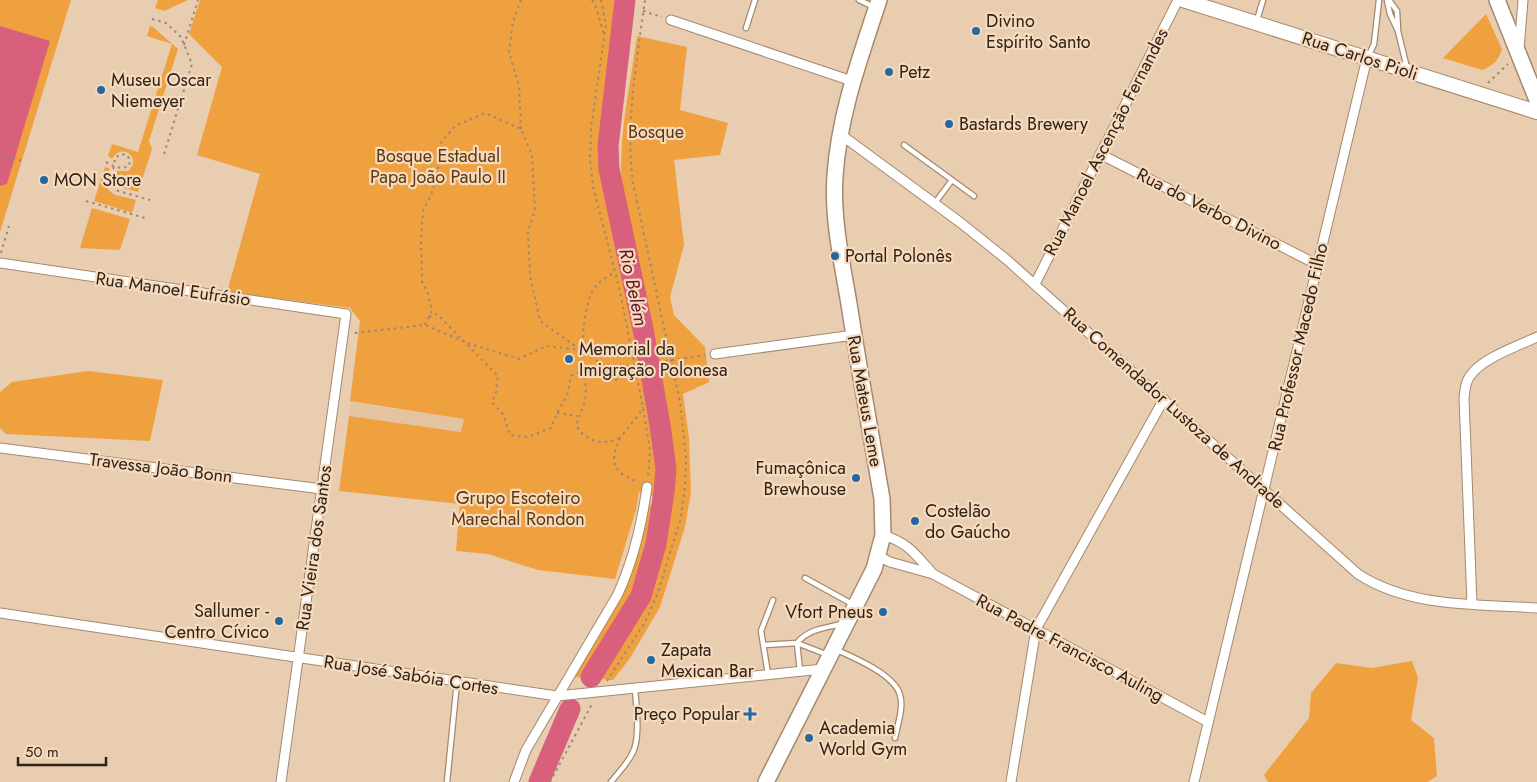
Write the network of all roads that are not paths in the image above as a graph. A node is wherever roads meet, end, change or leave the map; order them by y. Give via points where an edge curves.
1 (755, 0) edge
2 (859, 0) edge
3 (1178, 0) edge
4 (1183, 0) edge
5 (1263, 0) edge
6 (1379, 0) edge
7 (1388, 0) edge
8 (1496, 0) edge
9 (1523, 0) edge
10 (1201, 3) edge
11 (877, 4) edge
12 (671, 20) road end
13 (1256, 23) junction
14 (746, 28) dead end
15 (1398, 31) junction
16 (1519, 54) junction
17 (1367, 58) junction
18 (1408, 71) junction
19 (852, 81) junction
20 (1537, 100) edge
21 (1537, 112) edge
22 (840, 134) junction
23 (904, 145) dead end
24 (1100, 154) junction
25 (952, 180) junction
26 (974, 196) dead end
27 (935, 203) junction
28 (0, 263) edge
29 (1318, 265) junction
30 (1035, 284) junction
31 (346, 314) joint
32 (854, 335) junction
33 (1537, 337) edge
34 (715, 354) road end
35 (1164, 399) junction
36 (0, 448) edge
37 (647, 486) road end
38 (322, 489) junction
39 (1264, 489) junction
40 (883, 535) junction
41 (878, 556) junction
42 (933, 574) junction
43 (805, 578) dead end
44 (773, 600) dead end
45 (1472, 604) junction
46 (855, 606) junction
47 (1537, 608) edge
48 (0, 613) edge
49 (846, 623) junction
50 (1036, 629) junction
51 (797, 643) junction
52 (764, 645) junction
53 (829, 657) junction
54 (298, 658) junction
55 (800, 671) junction
56 (768, 674) junction
57 (457, 682) junction
58 (635, 688) junction
59 (557, 696) junction
60 (1208, 722) junction
61 (895, 738) dead end
62 (281, 782) edge
63 (447, 782) edge
64 (514, 782) edge
65 (611, 782) edge
66 (766, 782) edge
67 (1011, 782) edge
68 (1194, 782) edge

1 - 14 lane
2 - 11 lane
3 - 24 street, Rua Manoel Ascenção Fernandes
4 - 10 main road, Rua Carlos Pioli
5 - 13 lane
6 - 17 lane via 1374,44
7 - 15 lane
7 - 15 lane via 1397,11
8 - 16 main road
9 - 16 street
10 - 13 main road, Rua Carlos Pioli
11 - 19 main road, Rua Mateus Leme
12 - 19 street
13 - 17 main road, Rua Carlos Pioli
15 - 18 lane
16 - 20 main road
17 - 18 main road, Rua Carlos Pioli
17 - 29 street, Rua Professor Macedo Filho
18 - 21 main road, Rua Carlos Pioli
19 - 22 main road, Rua Mateus Leme
22 - 27 street, Rua Comendador Lustoza de Andrade
22 - 32 main road, Rua Mateus Leme via 834,199
23 - 25 lane
24 - 29 street, Rua do Verbo Divino
24 - 30 street, Rua Manoel Ascenção Fernandes
25 - 26 lane
25 - 27 lane
27 - 30 street, Rua Comendador Lustoza de Andrade
28 - 31 street, Rua Manoel Eufrásio
29 - 39 street, Rua Professor Macedo Filho
30 - 35 street, Rua Comendador Lustoza de Andrade
31 - 38 street, Rua Vieira dos Santos
32 - 34 street
32 - 40 main road, Rua Mateus Leme via 882,499
33 - 45 street via 1478,367 1465,387
35 - 39 street, Rua Comendador Lustoza de Andrade
35 - 50 street
36 - 38 street, Travessa João Bonn
37 - 59 street via 644,509 624,580
38 - 54 street, Rua Vieira dos Santos
39 - 45 street, Rua Comendador Lustoza de Andrade via 1346,564 1371,582 1410,597
39 - 60 street, Rua Professor Macedo Filho
40 - 41 main road, Rua Mateus Leme
40 - 42 street, Rua Padre Francisco Auling via 909,547
41 - 42 street, Rua Padre Francisco Auling
41 - 46 main road, Rua Mateus Leme
42 - 50 street, Rua Padre Francisco Auling
43 - 46 lane
44 - 52 lane via 761,631
45 - 47 street, Rua Comendador Lustoza de Andrade
46 - 49 main road, Rua Mateus Leme
48 - 54 street, Rua José Sabóia Cortes
49 - 51 lane via 807,633
49 - 53 main road, Rua Mateus Leme
50 - 60 street, Rua Padre Francisco Auling
50 - 67 street
51 - 52 lane
51 - 53 lane
51 - 55 lane
52 - 56 lane
53 - 55 street, Rua José Sabóia Cortes
53 - 61 lane via 874,669 893,684 900,695
53 - 66 main road, Rua Mateus Leme
54 - 57 street, Rua José Sabóia Cortes
54 - 62 street, Rua Vieira dos Santos
55 - 56 street, Rua José Sabóia Cortes
56 - 58 street, Rua José Sabóia Cortes
57 - 59 street, Rua José Sabóia Cortes
57 - 63 lane
58 - 59 street, Rua José Sabóia Cortes
58 - 65 lane via 636,742 633,753
59 - 64 street via 526,750
60 - 68 street, Rua Professor Macedo Filho

